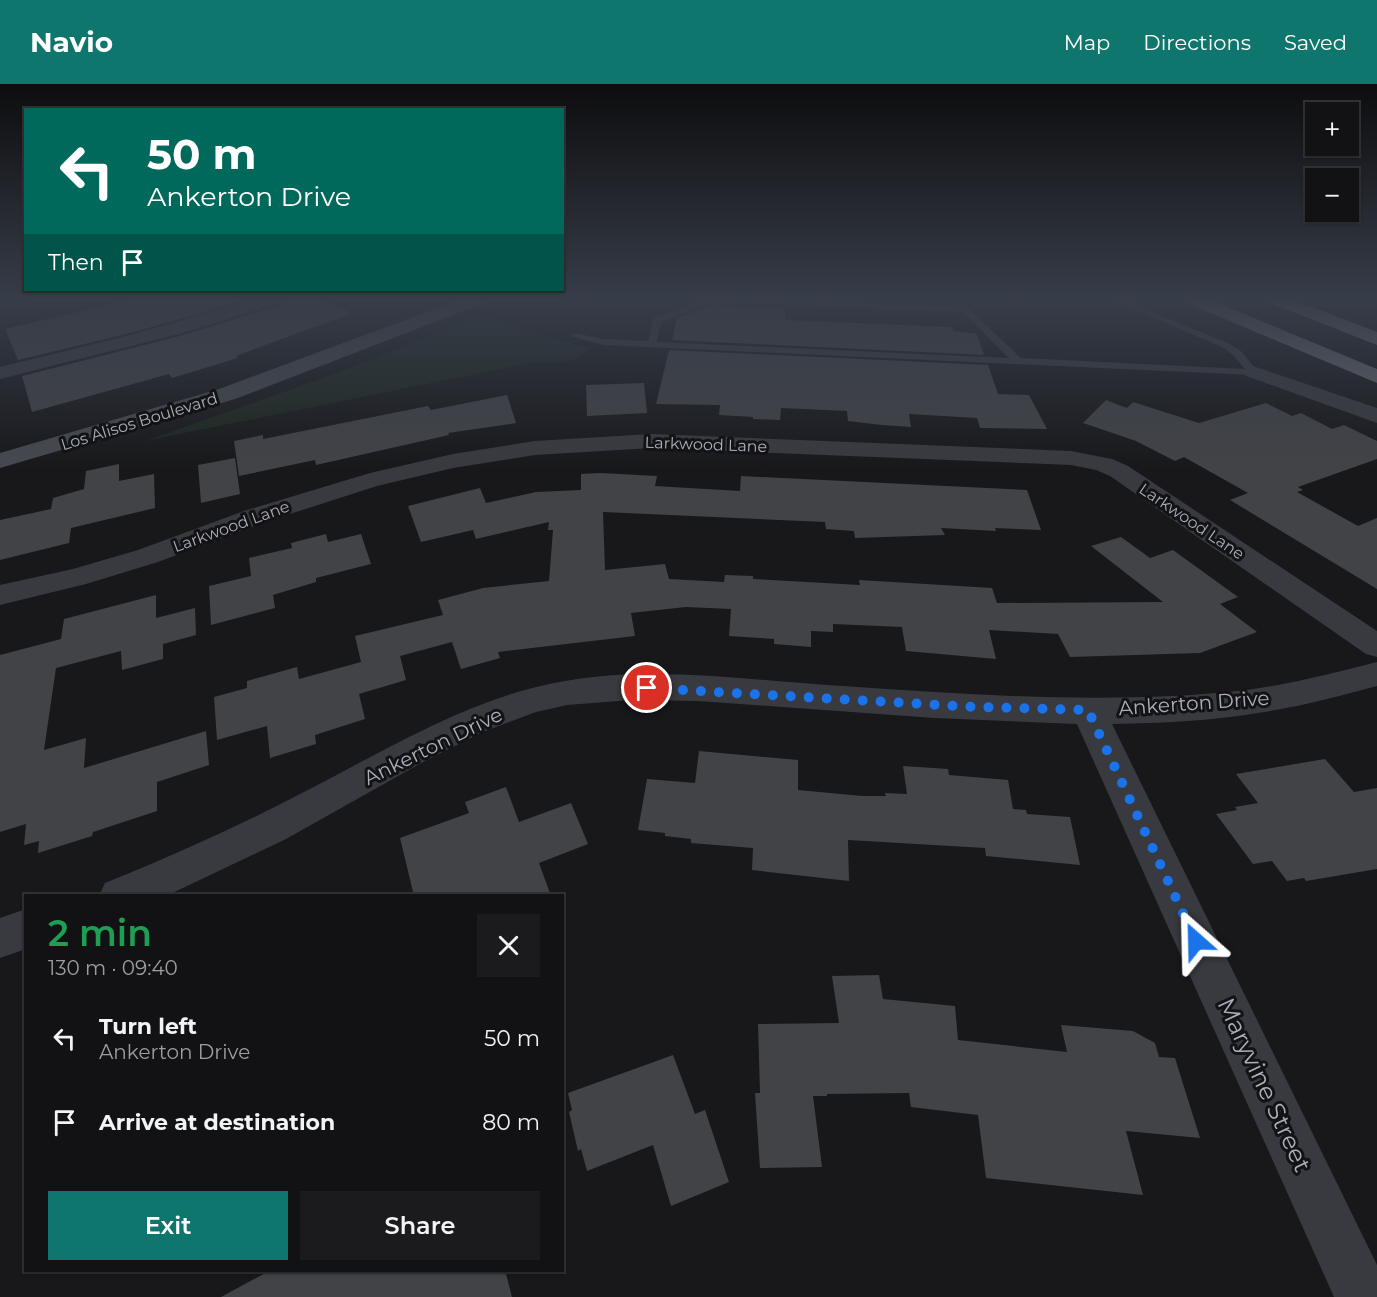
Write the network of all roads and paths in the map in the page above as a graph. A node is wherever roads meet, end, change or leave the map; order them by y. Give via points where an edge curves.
1 (73, 356) edge
2 (327, 356) edge
3 (902, 356) edge
4 (1013, 356) edge
5 (1239, 356) edge
6 (1325, 356) edge
7 (1018, 361) junction
8 (1253, 372) junction
9 (0, 373) edge
10 (1377, 378) edge
11 (1377, 416) edge
12 (0, 461) edge
13 (0, 595) edge
14 (1377, 646) edge
15 (1377, 674) edge
16 (1088, 710) junction
17 (123, 894) edge
18 (24, 930) edge
19 (0, 938) edge
20 (1364, 1297) edge

1 - 9 street
2 - 12 main road, Los Alisos Boulevard via 227,394
3 - 7 lane
4 - 7 lane
5 - 8 lane
6 - 10 highway
7 - 8 lane
8 - 11 street
13 - 14 street, Larkwood Lane via 148,556 316,496 411,470 535,448 651,441 1071,458 1103,464 1119,471
15 - 16 street, Ankerton Drive via 1306,693 1247,702
16 - 17 street, Ankerton Drive via 666,688 609,688 537,699 462,727 275,826
16 - 20 street, Maryvine Street
18 - 19 street

